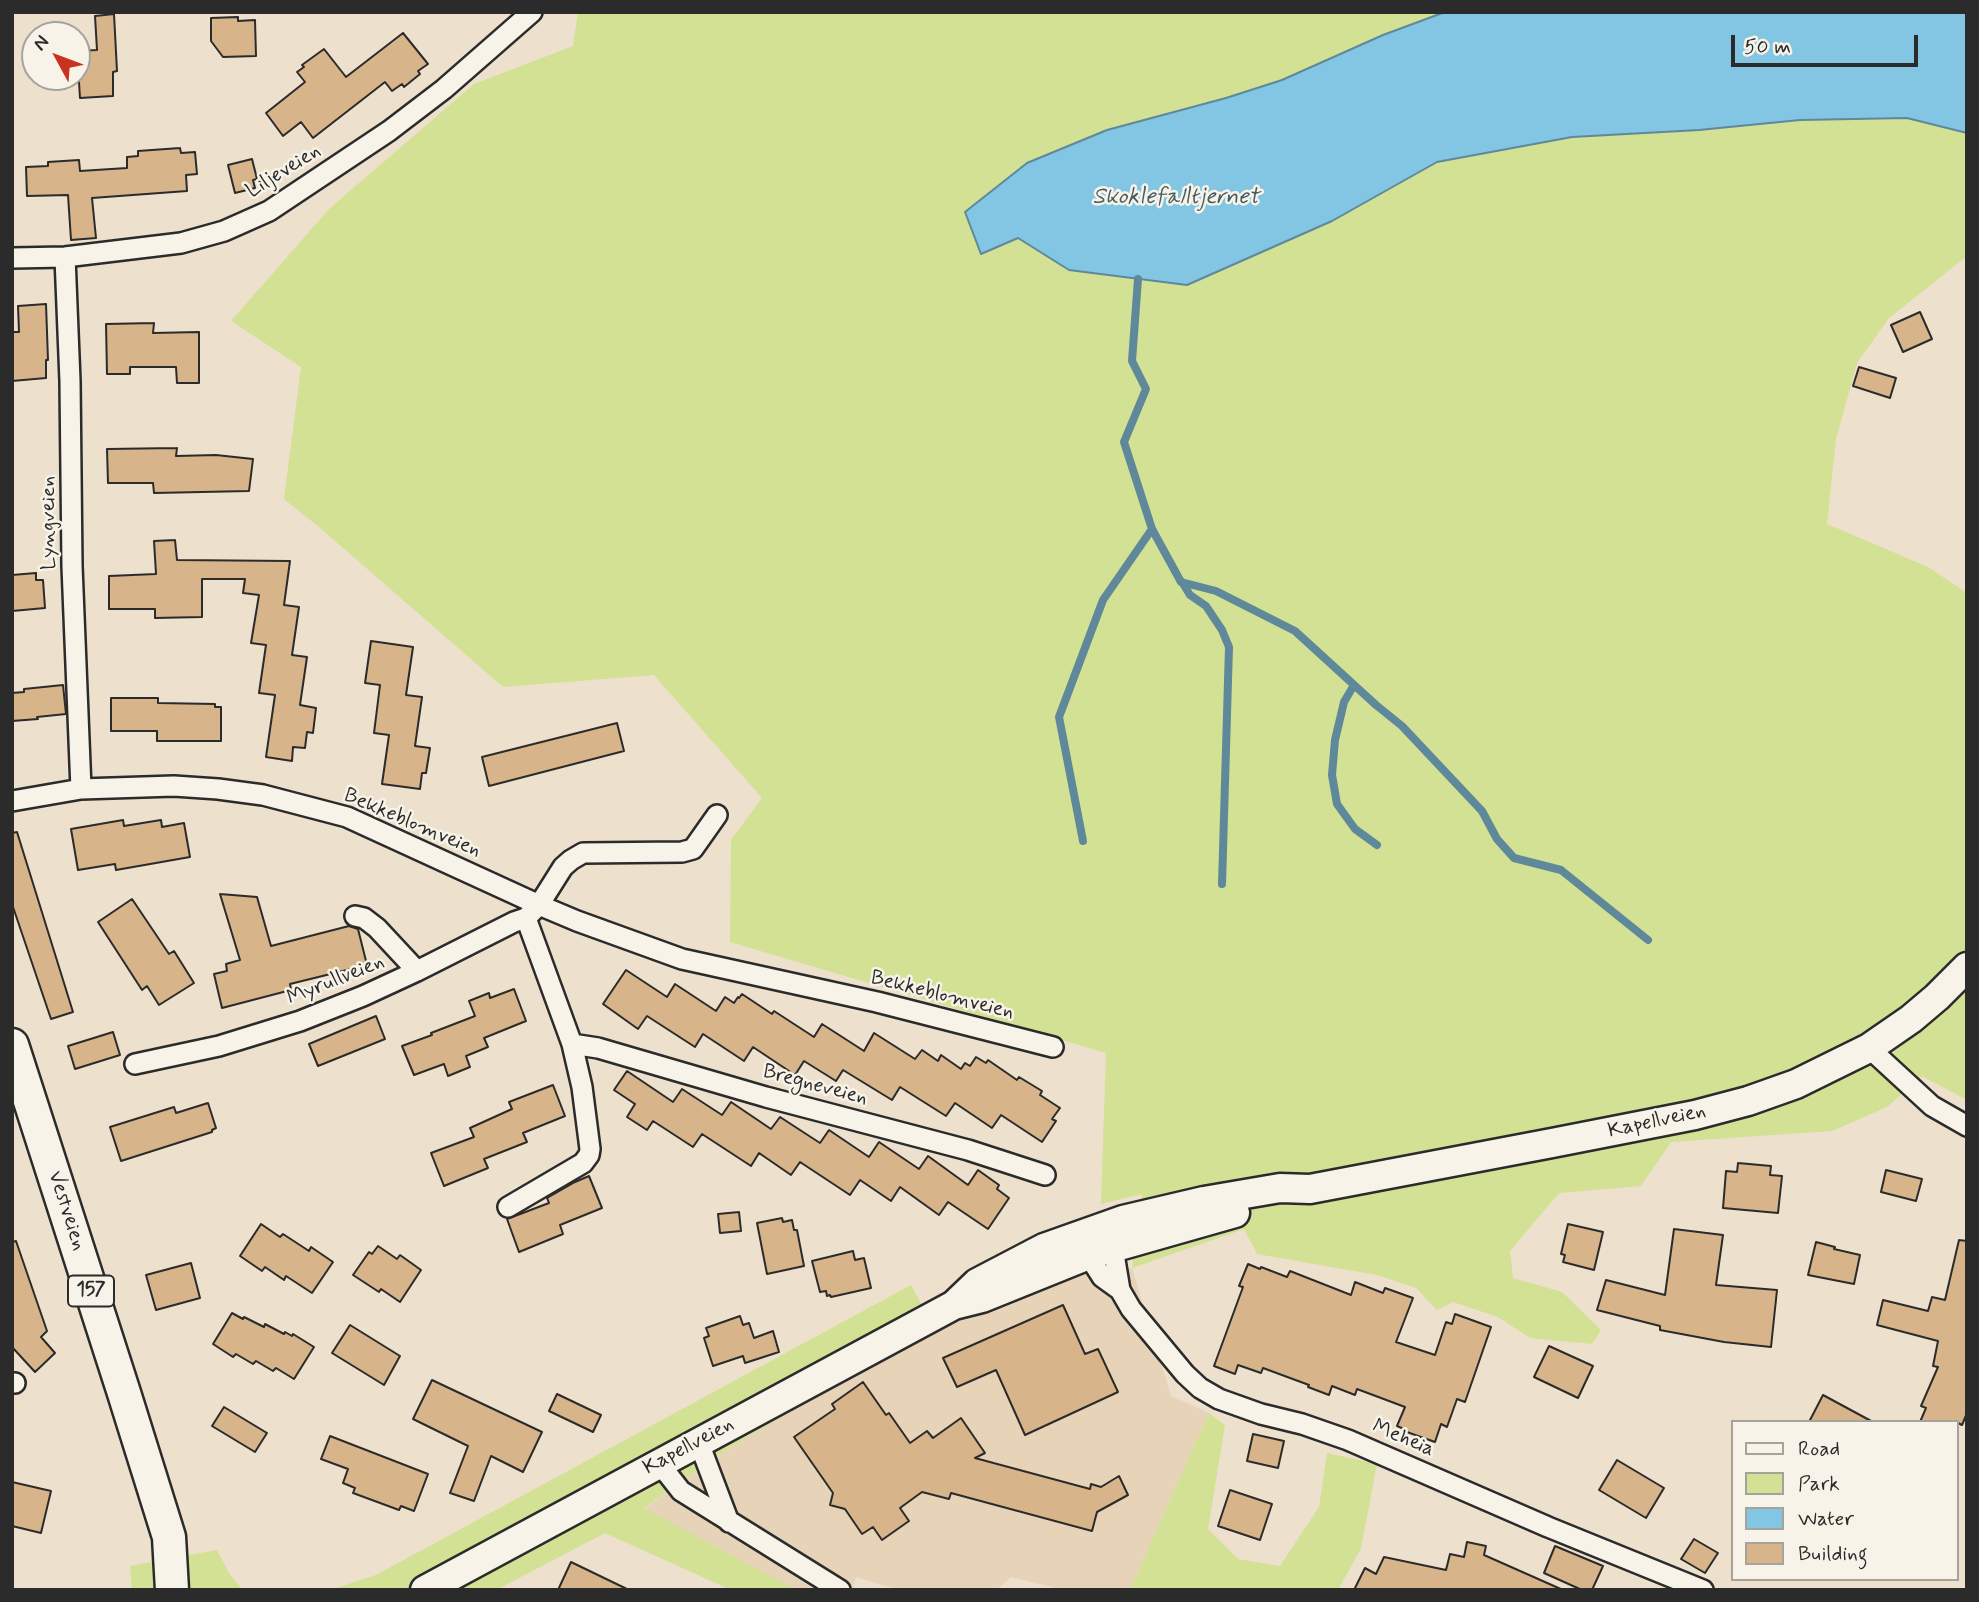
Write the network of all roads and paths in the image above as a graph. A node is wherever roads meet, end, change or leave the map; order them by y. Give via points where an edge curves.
1 (532, 12) edge
2 (65, 257) junction
3 (12, 258) edge
4 (81, 789) junction
5 (12, 801) edge
6 (717, 816) dead end
7 (533, 912) junction
8 (355, 916) dead end
9 (1967, 967) edge
10 (417, 971) junction
11 (572, 1044) junction
12 (12, 1045) edge
13 (1053, 1046) dead end
14 (1870, 1048) junction
15 (135, 1064) dead end
16 (1967, 1126) edge
17 (1045, 1175) dead end
18 (508, 1207) dead end
19 (1098, 1244) junction
20 (699, 1443) junction
21 (659, 1464) junction
22 (729, 1522) junction
23 (169, 1537) junction
24 (172, 1590) edge
25 (195, 1590) edge
26 (425, 1590) edge
27 (840, 1590) edge
28 (1703, 1590) edge

1 - 2 street, Liljeveien via 389,131 269,211 224,232 181,243
2 - 3 street, Liljeveien
2 - 4 street, Lyngveien
4 - 5 street, Bekkeblomveien
4 - 7 street, Bekkeblomveien via 218,789 263,795 347,817
6 - 7 street via 693,849 583,853 563,867
7 - 10 street, Myrullveien
7 - 11 street
7 - 13 street, Bekkeblomveien via 682,958
8 - 10 street via 377,928
9 - 14 main road, Kapellveien via 1912,1019
10 - 15 street, Myrullveien via 300,1021
11 - 17 street, Bregneveien via 968,1150
11 - 18 street via 589,1155
12 - 23 main road, Vestveien / 157
14 - 16 street via 1932,1106
14 - 19 main road, Kapellveien via 1796,1084 1748,1101 1637,1127 1310,1189 1285,1202
19 - 20 main road, Kapellveien via 982,1298 954,1305
19 - 28 street, Meheia via 1095,1266 1102,1277 1120,1290 1185,1374 1219,1399 1358,1444
20 - 21 main road, Kapellveien
20 - 22 street
21 - 22 street via 681,1491
21 - 26 main road, Kapellveien
22 - 27 street
23 - 24 main road, Vestveien / 157
23 - 25 main road, Vestveien / 157

